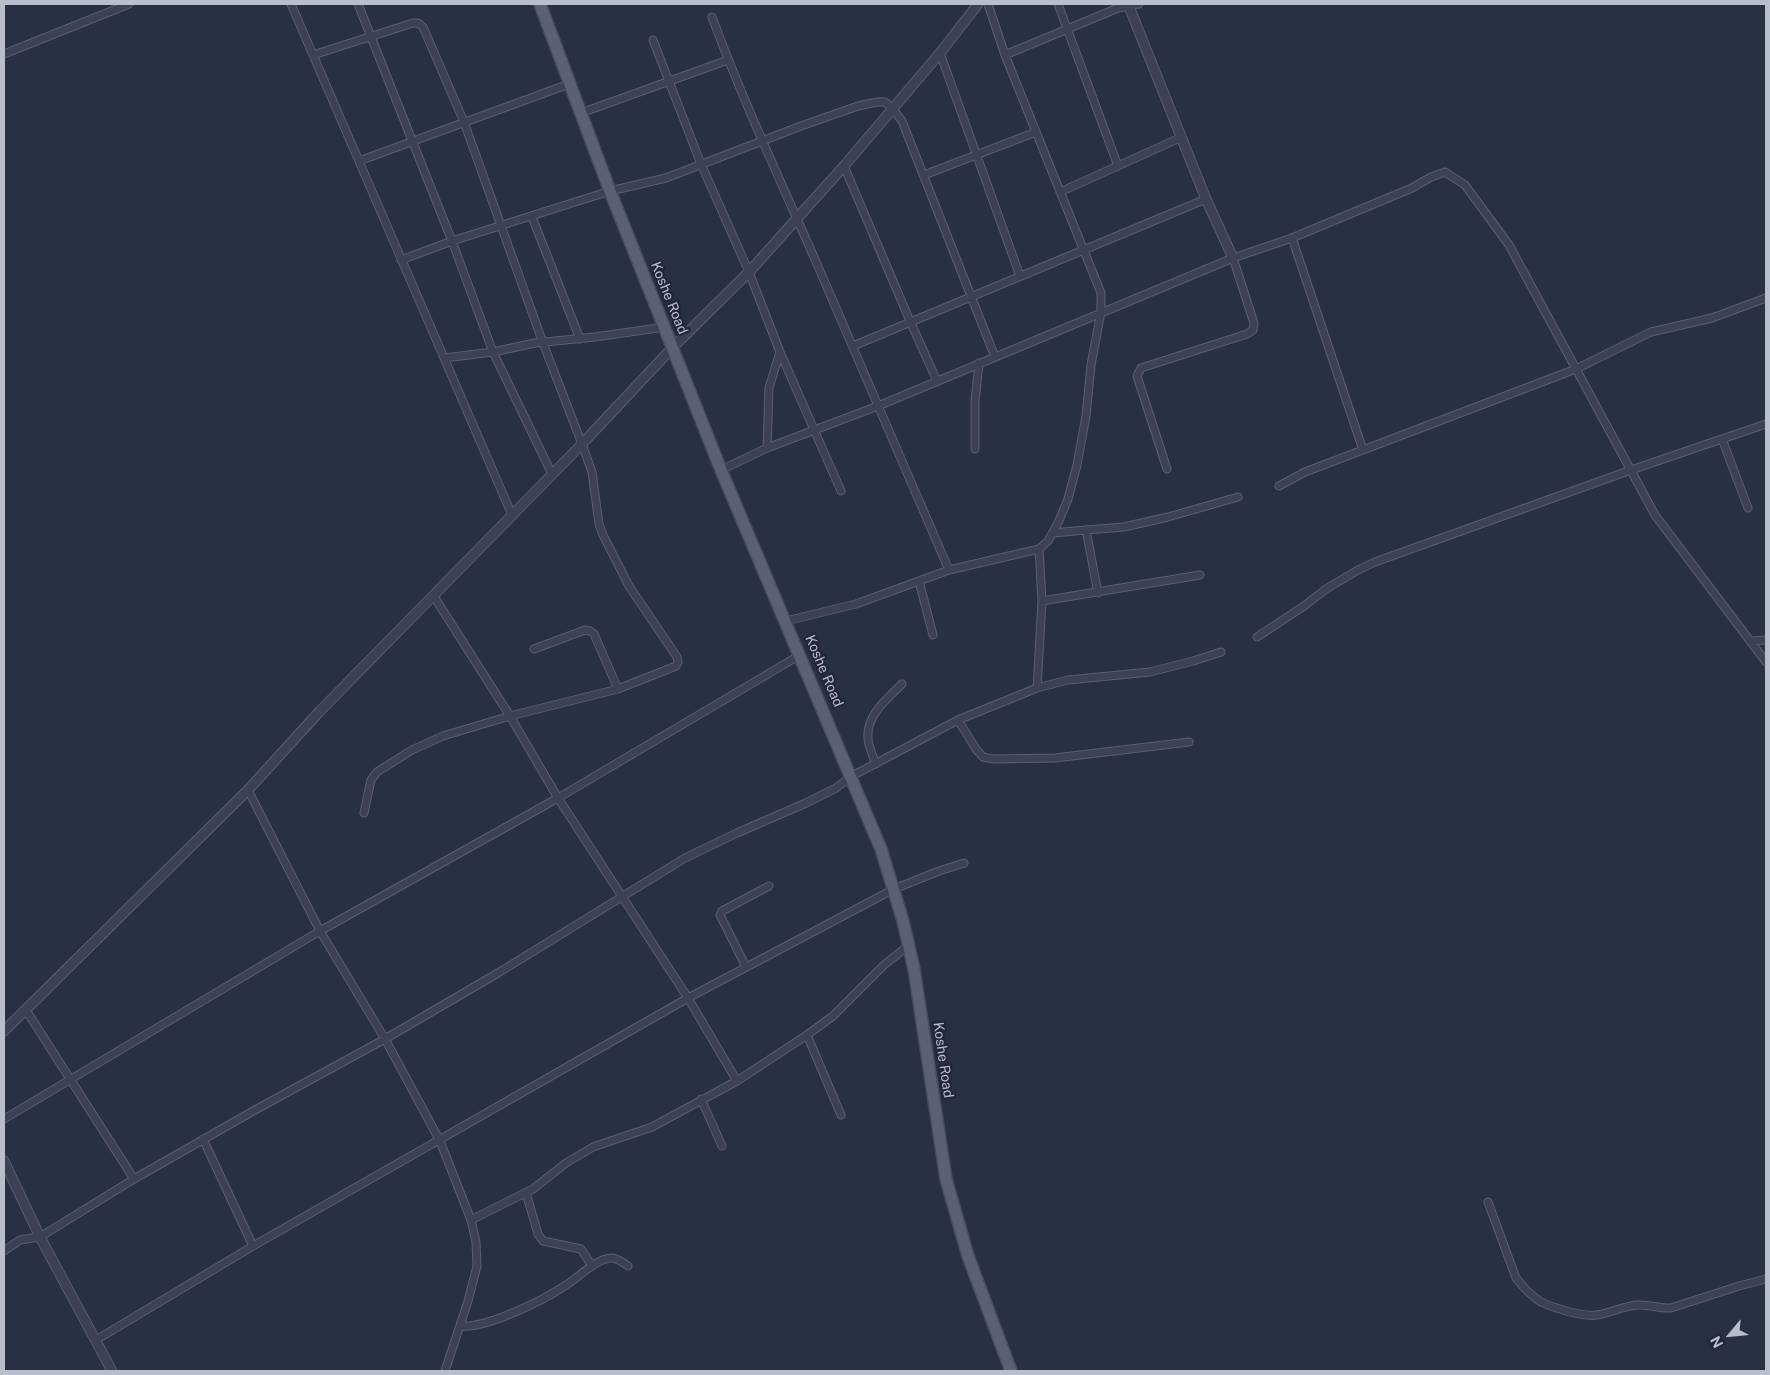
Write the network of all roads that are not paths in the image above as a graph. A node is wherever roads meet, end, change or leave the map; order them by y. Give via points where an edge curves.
1 (129, 4) edge
2 (290, 4) edge
3 (358, 4) edge
4 (540, 4) edge
5 (978, 4) edge
6 (988, 4) edge
7 (1058, 4) edge
8 (1139, 4) edge
9 (1128, 5) edge
10 (712, 18) dead end
11 (1068, 29) junction
12 (370, 36) junction
13 (652, 40) dead end
14 (940, 53) junction
15 (4, 54) edge
16 (313, 55) junction
17 (1005, 55) junction
18 (728, 60) junction
19 (668, 83) junction
20 (569, 84) junction
21 (893, 108) junction
22 (581, 113) junction
23 (464, 122) junction
24 (1036, 132) junction
25 (1182, 137) junction
26 (762, 141) junction
27 (412, 142) junction
28 (977, 154) junction
29 (359, 161) junction
30 (701, 164) junction
31 (844, 166) junction
32 (1118, 166) junction
33 (924, 175) junction
34 (610, 191) junction
35 (1060, 192) junction
36 (1206, 198) junction
37 (532, 217) junction
38 (797, 219) junction
39 (501, 227) junction
40 (1292, 238) junction
41 (452, 241) junction
42 (1084, 251) junction
43 (1233, 258) junction
44 (401, 260) junction
45 (749, 272) junction
46 (1020, 276) junction
47 (970, 297) junction
48 (1766, 298) edge
49 (1101, 312) junction
50 (910, 321) junction
51 (665, 327) junction
52 (580, 339) junction
53 (543, 342) junction
54 (853, 346) junction
55 (673, 347) junction
56 (493, 352) junction
57 (780, 352) junction
58 (995, 357) junction
59 (444, 358) junction
60 (979, 363) junction
61 (1576, 369) junction
62 (937, 380) junction
63 (878, 406) junction
64 (1766, 424) edge
65 (815, 430) junction
66 (1722, 439) junction
67 (582, 444) junction
68 (766, 448) junction
69 (976, 449) dead end
70 (1363, 450) junction
71 (1167, 469) dead end
72 (721, 470) junction
73 (1631, 470) junction
74 (552, 474) junction
75 (1278, 486) dead end
76 (841, 490) dead end
77 (1238, 497) dead end
78 (1748, 508) dead end
79 (512, 515) junction
80 (1086, 530) junction
81 (1053, 533) junction
82 (1039, 550) junction
83 (949, 570) junction
84 (1200, 575) dead end
85 (919, 580) junction
86 (1098, 593) junction
87 (433, 595) junction
88 (1042, 601) junction
89 (786, 621) junction
90 (933, 635) dead end
91 (1257, 638) dead end
92 (1766, 640) edge
93 (1750, 641) junction
94 (534, 649) dead end
95 (1221, 652) dead end
96 (800, 655) junction
97 (1766, 662) edge
98 (902, 684) dead end
99 (1037, 688) junction
100 (618, 689) junction
101 (510, 716) junction
102 (958, 720) junction
103 (1189, 742) dead end
104 (876, 764) junction
105 (852, 776) junction
106 (248, 790) junction
107 (558, 798) junction
108 (364, 813) dead end
109 (964, 863) dead end
110 (769, 886) dead end
111 (894, 889) junction
112 (623, 897) junction
113 (320, 932) junction
114 (908, 946) junction
115 (746, 967) junction
116 (688, 998) junction
117 (26, 1010) junction
118 (4, 1031) edge
119 (807, 1035) junction
120 (385, 1039) junction
121 (69, 1079) junction
122 (737, 1081) junction
123 (701, 1099) junction
124 (841, 1115) dead end
125 (4, 1119) edge
126 (204, 1139) junction
127 (440, 1141) junction
128 (722, 1146) dead end
129 (4, 1161) edge
130 (134, 1179) junction
131 (526, 1193) junction
132 (1488, 1202) dead end
133 (471, 1220) junction
134 (40, 1237) junction
135 (253, 1246) junction
136 (4, 1251) edge
137 (592, 1266) junction
138 (628, 1266) dead end
139 (1766, 1279) edge
140 (460, 1326) junction
141 (96, 1340) junction
142 (112, 1371) edge
143 (445, 1371) edge
144 (1011, 1371) edge

1 - 15 street
2 - 16 street
3 - 12 street
4 - 20 main road, Koshe Road
5 - 14 street
6 - 17 street
7 - 11 street
8 - 9 street
9 - 11 street
9 - 25 street
10 - 18 street
11 - 17 street
11 - 32 street
12 - 16 street
12 - 23 street via 413,23 423,27
12 - 27 street
13 - 19 street
14 - 21 street
14 - 28 street
16 - 29 street
17 - 24 street
18 - 19 street
18 - 26 street
19 - 22 street
19 - 30 street
20 - 22 main road, Koshe Road
20 - 23 street
21 - 26 street via 885,102 858,106
21 - 31 street
21 - 33 street via 902,121
22 - 34 main road, Koshe Road
23 - 27 street
23 - 39 street
24 - 28 street
24 - 35 street
25 - 32 street
25 - 36 street
26 - 30 street
26 - 38 street
27 - 29 street
27 - 41 street
28 - 33 street
28 - 46 street
29 - 44 street
30 - 34 street via 666,178
30 - 45 street
31 - 38 street
31 - 50 street
32 - 35 street
33 - 47 street
34 - 37 street
34 - 51 main road, Koshe Road
35 - 42 street
36 - 42 street
36 - 43 street
37 - 39 street
37 - 52 street
38 - 45 street
38 - 54 street
39 - 41 street
39 - 53 street
40 - 43 street
40 - 61 street via 1445,172 1465,185 1508,245
40 - 70 street
41 - 44 street
41 - 56 street
42 - 46 street
42 - 49 street via 1100,293
43 - 49 street
43 - 71 street via 1254,323 1253,330 1141,368 1136,376
44 - 59 street
45 - 55 street
45 - 57 street
46 - 47 street
47 - 50 street
47 - 58 street
48 - 61 street via 1712,318 1651,332
49 - 58 street
49 - 81 street via 1077,465 1068,499
50 - 54 street
50 - 62 street
51 - 52 street
51 - 55 main road, Koshe Road
52 - 53 street
53 - 56 street
53 - 67 street
54 - 63 street
55 - 67 street
55 - 72 main road, Koshe Road
56 - 59 street
56 - 74 street
57 - 65 street
57 - 68 street via 769,388
58 - 60 street
59 - 79 street
60 - 62 street
60 - 69 street via 975,402
61 - 70 street
61 - 73 street
62 - 63 street
63 - 65 street
63 - 83 street
64 - 66 street
65 - 68 street
65 - 76 street
66 - 73 street
66 - 78 street
67 - 74 street
67 - 100 street via 592,472 603,535 629,586 678,662 676,666
68 - 72 street
70 - 75 street
72 - 89 main road, Koshe Road
73 - 91 street via 1358,570
73 - 93 street via 1655,515
74 - 79 street
77 - 80 street via 1124,527
79 - 87 street
80 - 81 street
80 - 86 street
81 - 82 street
82 - 83 street
82 - 88 street
83 - 85 street
84 - 86 street
85 - 89 street via 856,604
85 - 90 street
86 - 88 street
87 - 101 street
87 - 106 street
88 - 99 street
89 - 96 main road, Koshe Road
92 - 93 street
93 - 97 street
94 - 100 street via 590,631
95 - 99 street via 1150,672 1068,680
96 - 105 main road, Koshe Road
96 - 107 street
98 - 104 street via 880,706 868,729
99 - 102 street
100 - 101 street
101 - 107 street
101 - 108 street via 428,742 377,772
102 - 103 street via 983,757 993,758 1055,758
102 - 104 street
104 - 105 street
105 - 111 main road, Koshe Road via 882,849
105 - 112 street via 806,803 685,858
106 - 113 street
106 - 117 street
107 - 112 street
107 - 113 street
109 - 111 street
110 - 115 street via 720,915
111 - 114 main road, Koshe Road
111 - 115 street
112 - 116 street
112 - 120 street
113 - 120 street
113 - 121 street
114 - 119 street via 833,1016
114 - 144 main road, Koshe Road via 946,1179 968,1256
115 - 116 street
116 - 122 street
116 - 127 street
117 - 118 street
117 - 121 street
119 - 122 street
119 - 124 street
120 - 126 street
120 - 127 street
121 - 125 street
121 - 130 street
122 - 123 street
123 - 128 street
123 - 131 street via 652,1127 593,1147
126 - 130 street
126 - 135 street
127 - 133 street
127 - 135 street
129 - 134 street
130 - 134 street
131 - 133 street
131 - 137 street via 543,1241 581,1250
132 - 139 street via 1516,1278 1523,1288 1542,1302 1574,1313 1596,1315 1646,1304 1672,1308
133 - 140 street via 477,1266
134 - 136 street via 20,1240
134 - 141 street
135 - 141 street
137 - 138 street via 610,1258
137 - 140 street via 528,1306 480,1325
140 - 143 street
141 - 142 street

